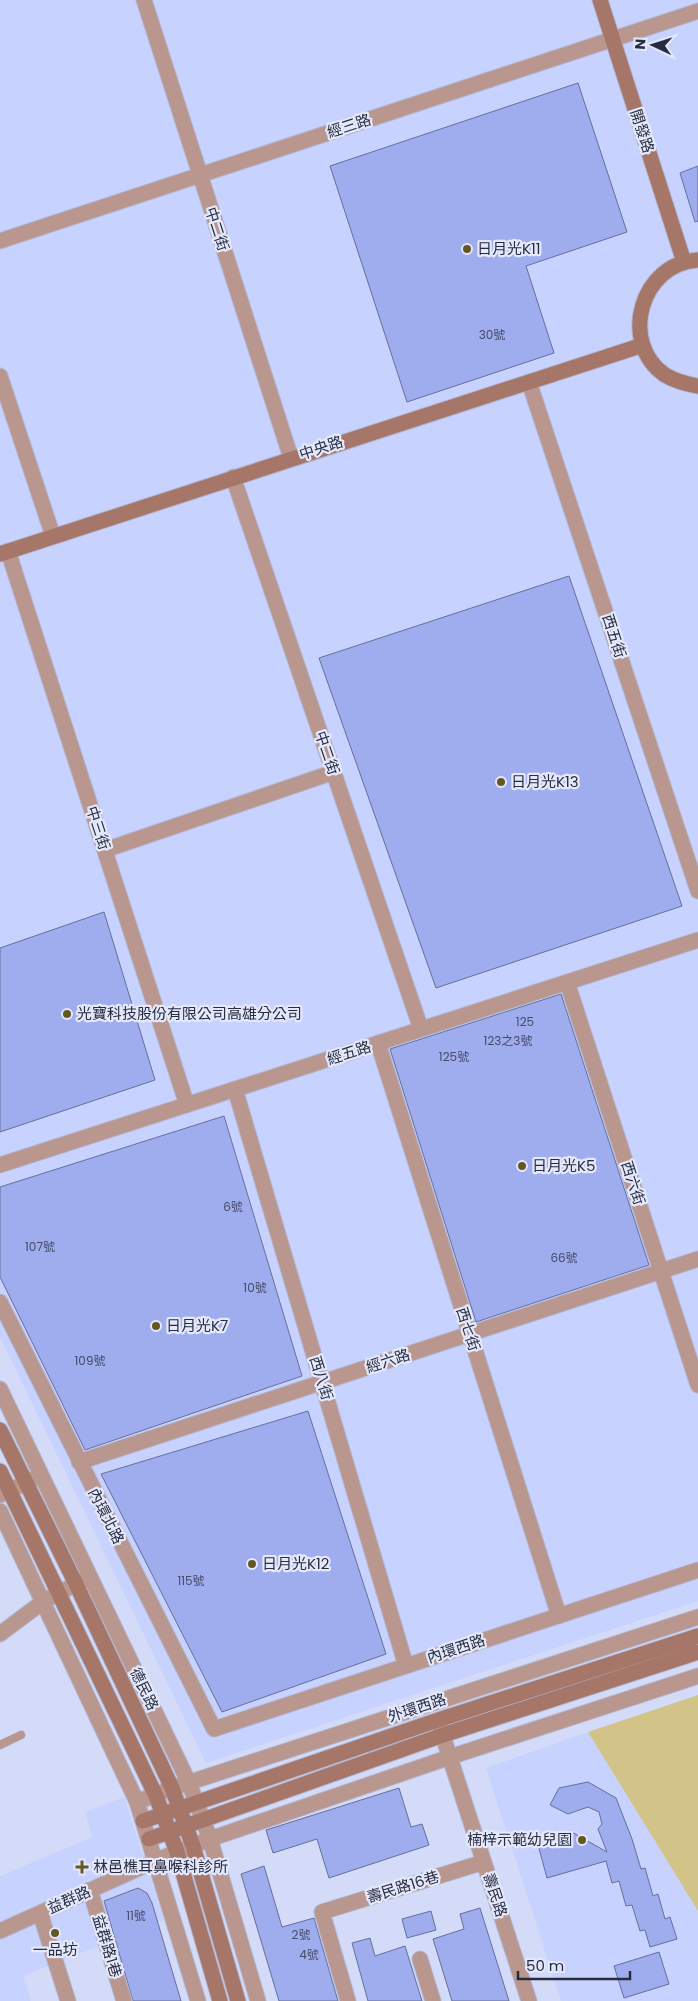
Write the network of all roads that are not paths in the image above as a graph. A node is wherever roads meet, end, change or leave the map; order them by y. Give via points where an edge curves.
1 (144, 0) edge
2 (600, 0) edge
3 (698, 11) edge
4 (612, 39) junction
5 (200, 175) junction
6 (0, 241) edge
7 (691, 261) edge
8 (643, 345) junction
9 (0, 376) edge
10 (529, 382) junction
11 (698, 386) edge
12 (291, 458) junction
13 (233, 477) junction
14 (53, 536) junction
15 (4, 552) edge
16 (334, 772) junction
17 (105, 850) junction
18 (698, 891) edge
19 (698, 940) edge
20 (567, 982) junction
21 (421, 1029) junction
22 (378, 1043) junction
23 (235, 1089) junction
24 (188, 1105) junction
25 (0, 1165) edge
26 (698, 1259) edge
27 (661, 1271) junction
28 (0, 1302) edge
29 (470, 1334) junction
30 (322, 1382) junction
31 (698, 1385) edge
32 (0, 1390) edge
33 (0, 1430) edge
34 (79, 1462) junction
35 (0, 1471) edge
36 (41, 1475) junction
37 (27, 1482) junction
38 (5, 1493) edge
39 (0, 1511) edge
40 (698, 1570) edge
41 (90, 1576) junction
42 (76, 1584) junction
43 (60, 1594) junction
44 (44, 1602) junction
45 (559, 1616) junction
46 (698, 1617) edge
47 (0, 1634) edge
48 (698, 1636) edge
49 (698, 1652) edge
50 (406, 1666) junction
51 (698, 1676) edge
52 (433, 1703) junction
53 (438, 1720) junction
54 (214, 1729) joint
55 (21, 1735) dead end
56 (443, 1735) junction
57 (0, 1745) edge
58 (450, 1757) junction
59 (189, 1782) junction
60 (172, 1788) junction
61 (156, 1796) junction
62 (138, 1802) junction
63 (196, 1802) junction
64 (179, 1808) junction
65 (162, 1814) junction
66 (143, 1820) junction
67 (203, 1820) junction
68 (186, 1826) junction
69 (169, 1831) junction
70 (149, 1839) junction
71 (210, 1839) junction
72 (193, 1846) junction
73 (177, 1852) junction
74 (156, 1861) junction
75 (484, 1862) junction
76 (90, 1890) junction
77 (40, 1913) junction
78 (0, 1931) edge
79 (420, 1959) dead end
80 (68, 2001) edge
81 (124, 2001) edge
82 (198, 2001) edge
83 (220, 2001) edge
84 (238, 2001) edge
85 (258, 2001) edge
86 (348, 2001) edge
87 (433, 2001) edge
88 (529, 2001) edge

1 - 5 street, 中二街
2 - 4 street, 開發路
3 - 4 street, 經三路
4 - 5 street, 經三路
4 - 7 street, 開發路
5 - 6 street, 經三路
5 - 12 street, 中二街
7 - 8 street via 665,272 647,292 640,310
8 - 10 street, 中央路
8 - 11 street via 648,357 666,375
9 - 14 street
10 - 12 street, 中央路
10 - 18 street, 西五街
12 - 13 street, 中央路
13 - 14 street, 中央路
13 - 16 street, 中二街
14 - 15 street, 中央路
15 - 17 street, 中三街
16 - 17 street
16 - 21 street, 中二街
17 - 24 street, 中三街
19 - 20 street, 經五路
20 - 21 street, 經五路
20 - 27 street, 西六街
21 - 22 street, 經五路
22 - 23 street, 經五路
22 - 29 street, 西七街
23 - 24 street, 經五路
23 - 30 street, 西八街
24 - 25 street, 經五路
26 - 27 street, 經六路
27 - 29 street, 經六路
27 - 31 street, 西六街
28 - 34 street, 內環北路
29 - 30 street, 經六路
29 - 45 street, 西七街
30 - 34 street, 經六路
30 - 50 street, 西八街
32 - 36 street, 德民路
33 - 37 street, 德民路
34 - 54 street, 內環北路
35 - 38 street
36 - 37 street
36 - 41 street, 德民路
37 - 38 street
37 - 42 street, 德民路
38 - 43 street
39 - 44 street
40 - 45 street, 內環西路
41 - 42 street
41 - 59 street, 德民路
42 - 43 street
42 - 60 street, 德民路
43 - 44 street
43 - 61 street
44 - 47 street
44 - 62 street
45 - 50 street, 內環西路
46 - 52 street, 外環西路
48 - 53 street, 外環西路
49 - 56 street
50 - 54 street, 內環西路
51 - 58 street
52 - 53 street, 壽民路
52 - 59 street, 外環西路
53 - 56 street, 壽民路
53 - 63 street, 外環西路
55 - 57 lane
56 - 58 street, 壽民路
56 - 67 street
58 - 71 street
58 - 75 street, 壽民路
59 - 60 street, 外環西路
59 - 63 street, 德民路
60 - 61 street, 外環西路
60 - 64 street, 德民路
61 - 62 street, 外環西路
61 - 65 street
62 - 66 street
63 - 64 street, 外環西路
63 - 67 street, 德民路
64 - 65 street, 外環西路
64 - 68 street, 德民路
65 - 66 street, 外環西路
65 - 69 street
66 - 70 street
67 - 68 street
67 - 71 street, 德民路
68 - 69 street
68 - 72 street, 德民路
69 - 70 street
69 - 73 street
70 - 74 street
71 - 72 street
71 - 85 street, 德民路
72 - 73 street, 益群路
72 - 84 street, 德民路
73 - 74 street, 益群路
73 - 83 street
74 - 76 street, 益群路
74 - 82 street
75 - 86 street, 壽民路16巷 via 322,1912
75 - 88 street, 壽民路
76 - 77 street, 益群路
76 - 81 street, 益群路1巷
77 - 78 street, 益群路
77 - 80 street
79 - 87 street

